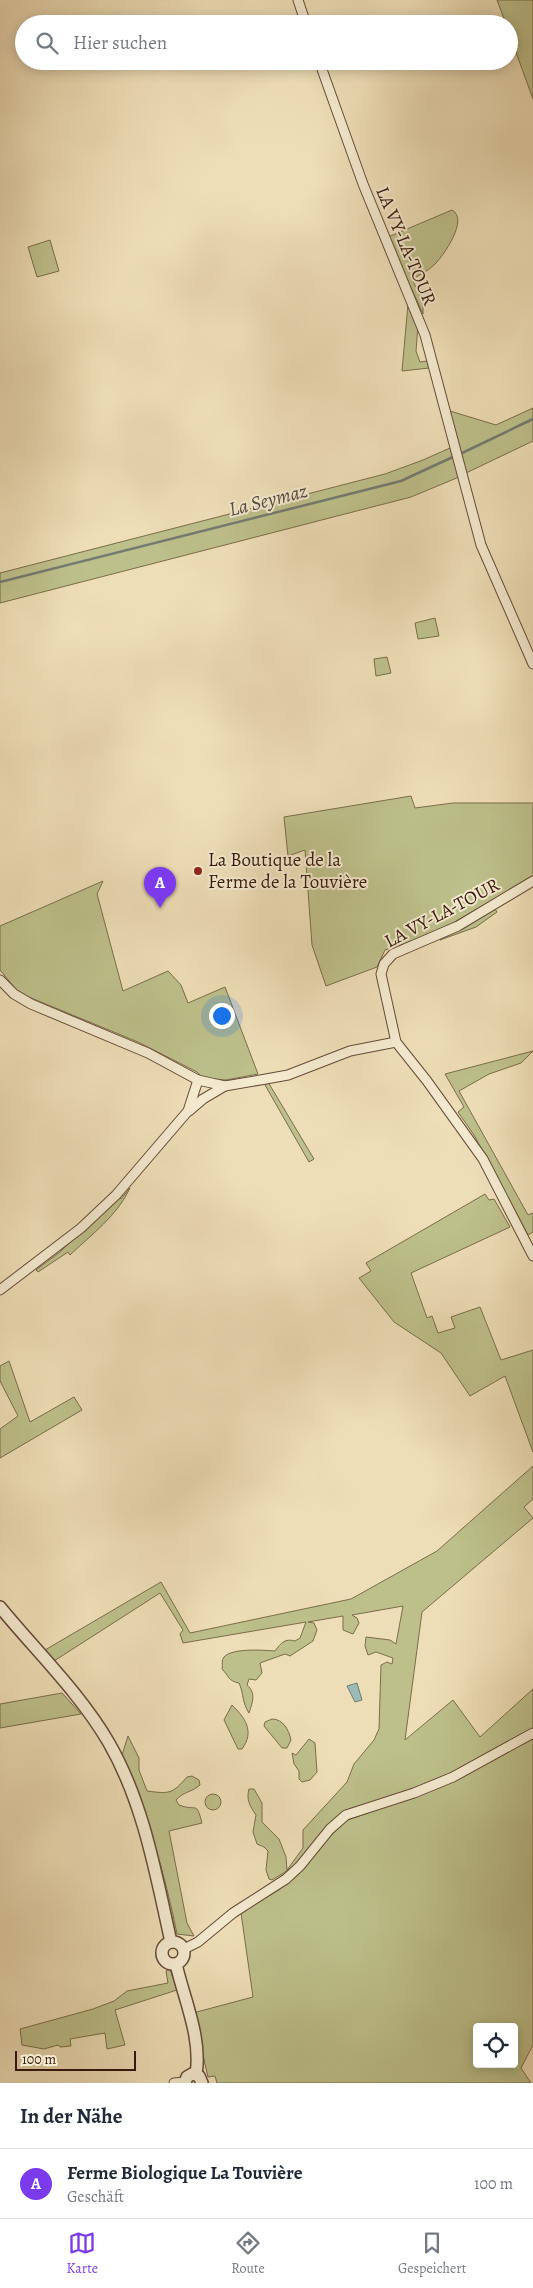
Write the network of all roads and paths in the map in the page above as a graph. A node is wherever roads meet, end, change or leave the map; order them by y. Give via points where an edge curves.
1 (298, 0) edge
2 (303, 15) edge
3 (322, 70) edge
4 (533, 661) edge
5 (533, 881) edge
6 (0, 980) edge
7 (396, 1042) junction
8 (198, 1080) junction
9 (225, 1086) junction
10 (188, 1111) junction
11 (533, 1256) edge
12 (0, 1290) edge
13 (0, 1607) edge
14 (533, 1733) edge
15 (171, 1942) junction
16 (184, 1949) junction
17 (176, 1964) junction
18 (199, 2079) edge
19 (181, 2083) edge

1 - 2 street
3 - 4 street, LA VY-LA-TOUR via 363,184 418,315 481,545
5 - 7 street, LA VY-LA-TOUR via 458,926 399,951 386,960 381,981
6 - 8 street via 31,1004 148,1053
7 - 9 street via 350,1051 288,1075
7 - 11 street via 483,1159
8 - 9 street
8 - 10 street
9 - 10 street
10 - 12 street via 97,1214
13 - 15 street via 84,1707 118,1758 138,1808
14 - 16 street via 453,1777 346,1815 286,1880
15 - 16 street via 179,1943
15 - 17 street via 164,1946 162,1957 168,1963
16 - 17 street via 184,1957
17 - 18 street via 196,2045
18 - 19 street via 187,2077

